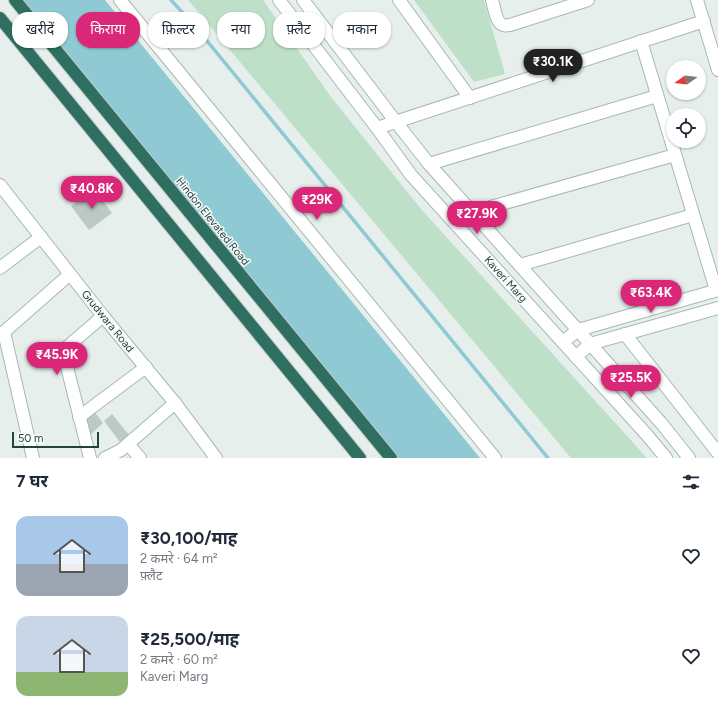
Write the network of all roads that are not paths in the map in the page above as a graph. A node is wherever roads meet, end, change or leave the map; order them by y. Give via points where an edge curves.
1 (15, 0) edge
2 (120, 0) edge
3 (279, 0) edge
4 (303, 0) edge
5 (399, 0) edge
6 (492, 0) edge
7 (588, 0) edge
8 (697, 0) edge
9 (0, 18) edge
10 (704, 21) junction
11 (641, 41) junction
12 (718, 70) edge
13 (658, 96) junction
14 (470, 98) junction
15 (396, 122) junction
16 (377, 128) junction
17 (675, 155) junction
18 (429, 164) junction
19 (0, 184) edge
20 (473, 212) junction
21 (693, 215) junction
22 (41, 237) junction
23 (520, 265) junction
24 (0, 268) edge
25 (70, 274) junction
26 (717, 290) edge
27 (716, 311) edge
28 (103, 316) junction
29 (578, 330) junction
30 (2, 333) edge
31 (624, 334) junction
32 (563, 342) junction
33 (590, 344) junction
34 (576, 357) junction
35 (146, 368) junction
36 (175, 403) junction
37 (79, 417) junction
38 (128, 444) junction
39 (718, 453) edge
40 (139, 457) edge
41 (33, 458) edge
42 (90, 458) edge
43 (105, 458) edge
44 (216, 458) edge
45 (360, 458) edge
46 (391, 458) edge
47 (495, 458) edge
48 (666, 458) edge
49 (689, 458) edge

1 - 46 highway, Hindon Elevated Road
2 - 47 street
3 - 16 street, Kaveri Marg
4 - 15 street, Kaveri Marg
5 - 14 street
6 - 7 street via 500,23 510,25
8 - 10 street
9 - 45 highway
10 - 11 street
10 - 12 street
11 - 13 street
11 - 14 street
13 - 17 street
13 - 18 street
14 - 15 street
15 - 16 street
15 - 18 street, Kaveri Marg
16 - 32 street, Kaveri Marg via 411,175
17 - 20 street
17 - 21 street
18 - 20 street, Kaveri Marg
19 - 22 street, Grudwara Road
20 - 23 street, Kaveri Marg
21 - 23 street
21 - 26 street
22 - 24 street
22 - 25 street, Grudwara Road
23 - 29 street, Kaveri Marg
25 - 28 street, Grudwara Road
25 - 30 street
26 - 29 street
27 - 31 street
28 - 35 street, Grudwara Road
28 - 37 street via 66,348 64,355
29 - 32 street
29 - 33 street, Kaveri Marg
30 - 41 street
31 - 33 street
31 - 39 street
32 - 34 street, Kaveri Marg
33 - 34 street
33 - 49 street, Kaveri Marg
34 - 48 street, Kaveri Marg
35 - 36 street, Grudwara Road
35 - 37 street
36 - 38 street
36 - 44 street, Grudwara Road
37 - 42 street
38 - 40 street
38 - 43 street

